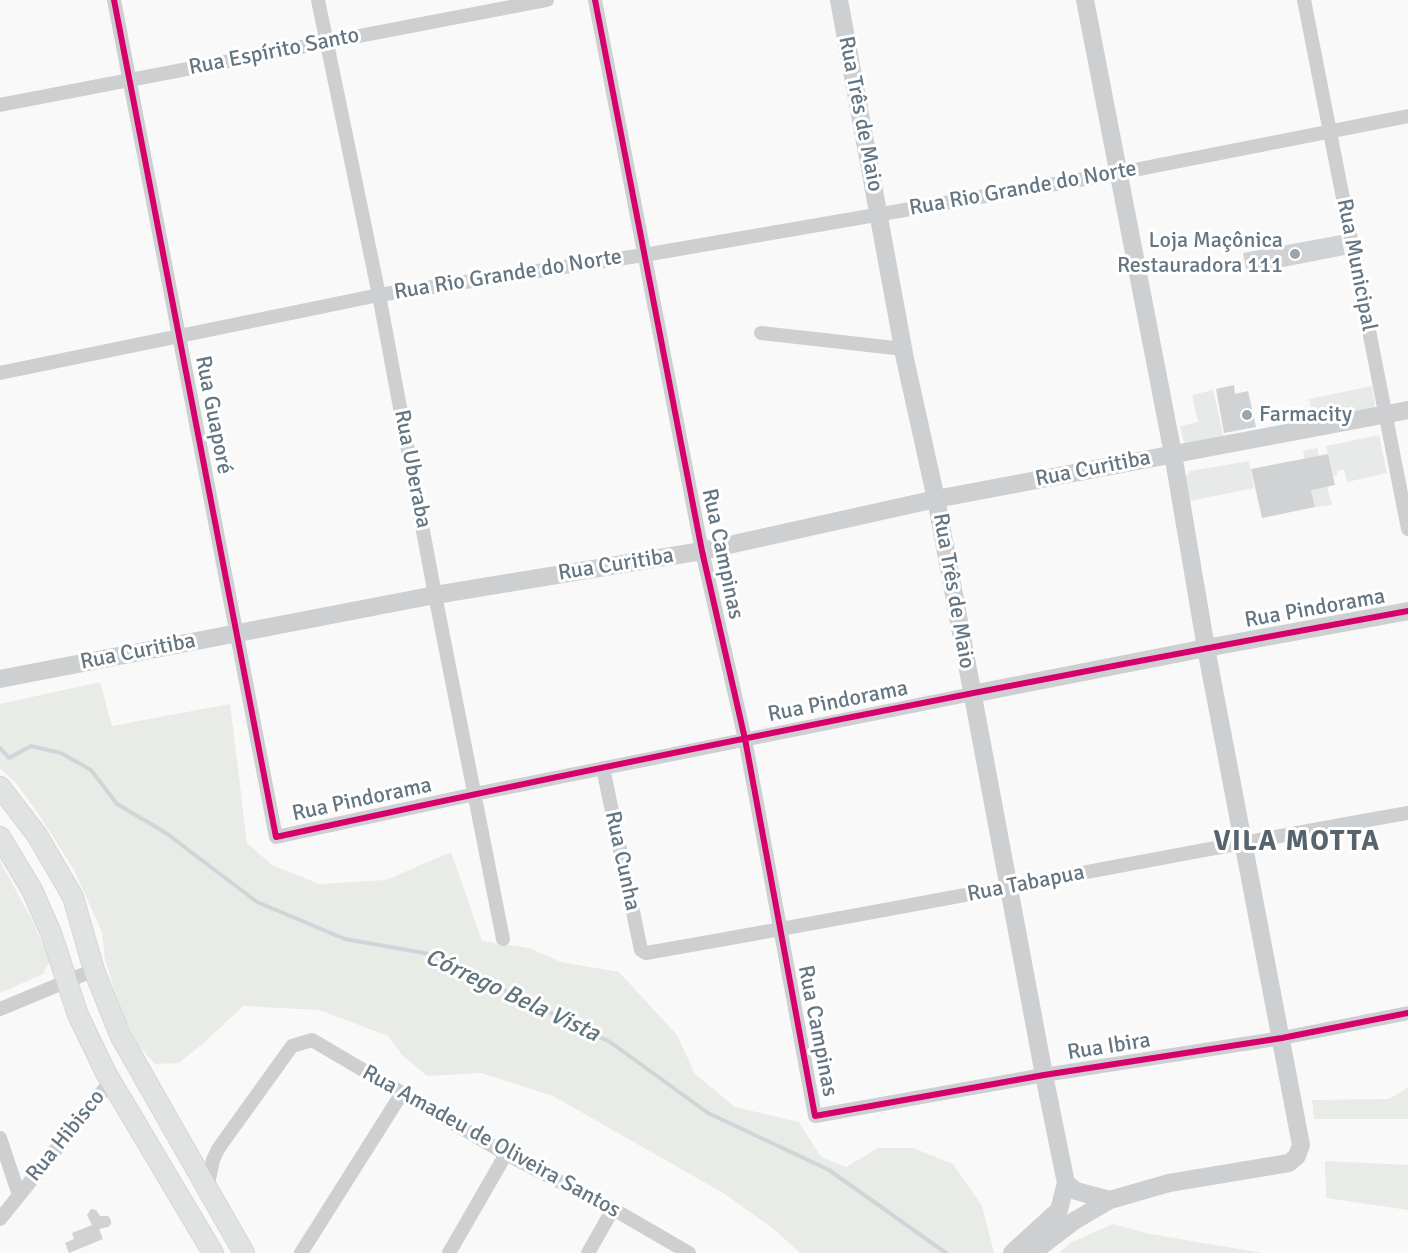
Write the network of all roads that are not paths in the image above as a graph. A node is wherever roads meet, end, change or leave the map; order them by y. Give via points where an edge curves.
1 (114, 0) edge
2 (318, 0) edge
3 (547, 0) edge
4 (594, 0) edge
5 (839, 0) edge
6 (1085, 0) edge
7 (1305, 0) edge
8 (325, 42) junction
9 (129, 81) junction
10 (0, 105) edge
11 (1408, 116) edge
12 (1331, 131) junction
13 (1119, 173) junction
14 (879, 214) junction
15 (644, 255) junction
16 (379, 295) junction
17 (761, 333) dead end
18 (180, 337) junction
19 (904, 349) junction
20 (0, 373) edge
21 (1408, 410) edge
22 (1384, 415) junction
23 (1173, 454) junction
24 (936, 499) junction
25 (1408, 530) edge
26 (702, 550) junction
27 (435, 595) junction
28 (1408, 611) edge
29 (237, 632) junction
30 (1206, 648) junction
31 (0, 679) edge
32 (972, 694) junction
33 (744, 739) junction
34 (603, 768) junction
35 (0, 788) edge
36 (475, 794) junction
37 (1408, 813) edge
38 (0, 837) edge
39 (276, 837) joint
40 (1244, 842) junction
41 (1009, 888) junction
42 (779, 930) junction
43 (503, 939) dead end
44 (643, 952) joint
45 (94, 970) junction
46 (68, 979) junction
47 (0, 1009) edge
48 (1408, 1013) edge
49 (1282, 1038) junction
50 (1044, 1075) junction
51 (111, 1081) junction
52 (402, 1093) junction
53 (815, 1116) joint
54 (0, 1138) edge
55 (218, 1149) junction
56 (506, 1154) junction
57 (189, 1157) junction
58 (1066, 1183) junction
59 (207, 1189) junction
60 (19, 1195) junction
61 (1110, 1200) junction
62 (613, 1209) junction
63 (0, 1219) edge
64 (1031, 1245) edge
65 (213, 1253) edge
66 (244, 1253) edge
67 (301, 1253) edge
68 (449, 1253) edge
69 (588, 1253) edge
70 (689, 1253) edge
71 (1012, 1253) edge

1 - 9 street, Rua Guaporé
2 - 8 street, Rua Uberaba
3 - 8 street, Rua Espírito Santo
4 - 15 street, Rua Campinas
5 - 14 street, Rua Três de Maio
6 - 13 street
7 - 12 street, Rua Municipal
8 - 9 street, Rua Espírito Santo
8 - 16 street, Rua Uberaba
9 - 10 street, Rua Espírito Santo
9 - 18 street, Rua Guaporé
11 - 12 street, Rua Rio Grande do Norte
12 - 13 street, Rua Rio Grande do Norte
12 - 22 street, Rua Municipal
13 - 14 street, Rua Rio Grande do Norte
13 - 23 street
14 - 15 street, Rua Rio Grande do Norte
14 - 19 street, Rua Três de Maio
15 - 16 street, Rua Rio Grande do Norte
15 - 26 street, Rua Campinas
16 - 18 street, Rua Rio Grande do Norte
16 - 27 street, Rua Uberaba
17 - 19 street
18 - 20 street, Rua Rio Grande do Norte
18 - 29 street, Rua Guaporé
19 - 24 street, Rua Três de Maio
21 - 22 street, Rua Curitiba
22 - 23 street, Rua Curitiba
22 - 25 street, Rua Municipal
23 - 24 street, Rua Curitiba
23 - 30 street
24 - 26 street, Rua Curitiba
24 - 32 street, Rua Três de Maio
26 - 27 street, Rua Curitiba
26 - 33 street, Rua Campinas
27 - 29 street, Rua Curitiba
27 - 36 street, Rua Uberaba
28 - 30 street, Rua Pindorama
29 - 31 street, Rua Curitiba
29 - 39 street, Rua Guaporé
30 - 32 street, Rua Pindorama
30 - 40 street
32 - 33 street, Rua Pindorama
32 - 41 street, Rua Três de Maio
33 - 34 street, Rua Pindorama
33 - 42 street, Rua Campinas
34 - 36 street, Rua Pindorama
34 - 44 street, Rua Cunha
35 - 45 main road via 37,835 73,897
36 - 39 street, Rua Pindorama
36 - 43 street, Rua Uberaba
37 - 40 street, Rua Tabapua
38 - 46 main road via 32,890
40 - 41 street, Rua Tabapua
40 - 49 street
41 - 42 street, Rua Tabapua
41 - 50 street, Rua Três de Maio
42 - 44 street, Rua Tabapua
42 - 53 street, Rua Campinas
45 - 46 street
45 - 57 main road via 120,1035
46 - 47 street
46 - 51 main road via 78,1015
48 - 49 street, Rua Ibira
49 - 50 street, Rua Ibira
49 - 61 street via 1301,1145 1297,1156 1289,1163 1169,1183
50 - 53 street, Rua Ibira
50 - 58 street, Rua Três de Maio
51 - 60 street, Rua Hibisco
51 - 65 main road
52 - 55 street, Rua Amadeu de Oliveira Santos via 312,1040 292,1046
52 - 56 street, Rua Amadeu de Oliveira Santos
52 - 67 street
54 - 60 street
55 - 57 street
55 - 59 street
56 - 62 street, Rua Amadeu de Oliveira Santos
56 - 68 street
57 - 59 main road
58 - 61 street via 1076,1191
58 - 64 street, Rua Três de Maio via 1059,1210
59 - 66 main road
60 - 63 street, Rua Hibisco
61 - 64 street
62 - 69 street
62 - 70 street, Rua Amadeu de Oliveira Santos
64 - 71 street

